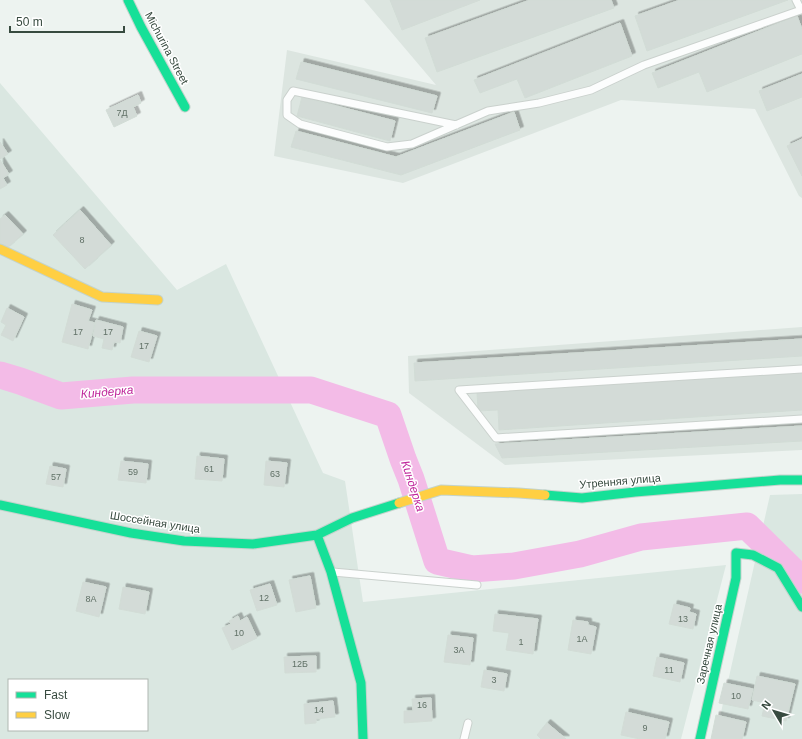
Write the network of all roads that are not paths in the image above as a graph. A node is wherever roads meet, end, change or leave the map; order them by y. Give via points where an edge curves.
1 (128, 0) edge
2 (796, 0) edge
3 (185, 106) dead end
4 (456, 125) junction
5 (0, 249) edge
6 (158, 300) dead end
7 (802, 369) edge
8 (802, 419) edge
9 (802, 480) edge
10 (398, 503) joint
11 (0, 505) edge
12 (317, 536) junction
13 (331, 572) junction
14 (477, 585) dead end
15 (802, 607) edge
16 (468, 723) dead end
17 (363, 739) edge
18 (464, 739) edge
19 (700, 739) edge

1 - 3 street, Michurina Street
2 - 4 lane via 801,10 644,65 591,90 539,104 488,111
4 - 4 lane via 293,91 287,100 287,115 300,124 387,147 412,144
5 - 6 street via 102,298
7 - 8 lane via 459,390 496,438
9 - 10 street, Утренняя улица via 582,498 441,490
10 - 12 street, Шоссейная улица via 352,518
11 - 12 street, Шоссейная улица via 131,533 184,541 253,544
12 - 13 street
13 - 14 lane
13 - 17 street via 361,683
15 - 19 street, Заречная улица via 778,568 753,555 736,553 736,578
16 - 18 lane

